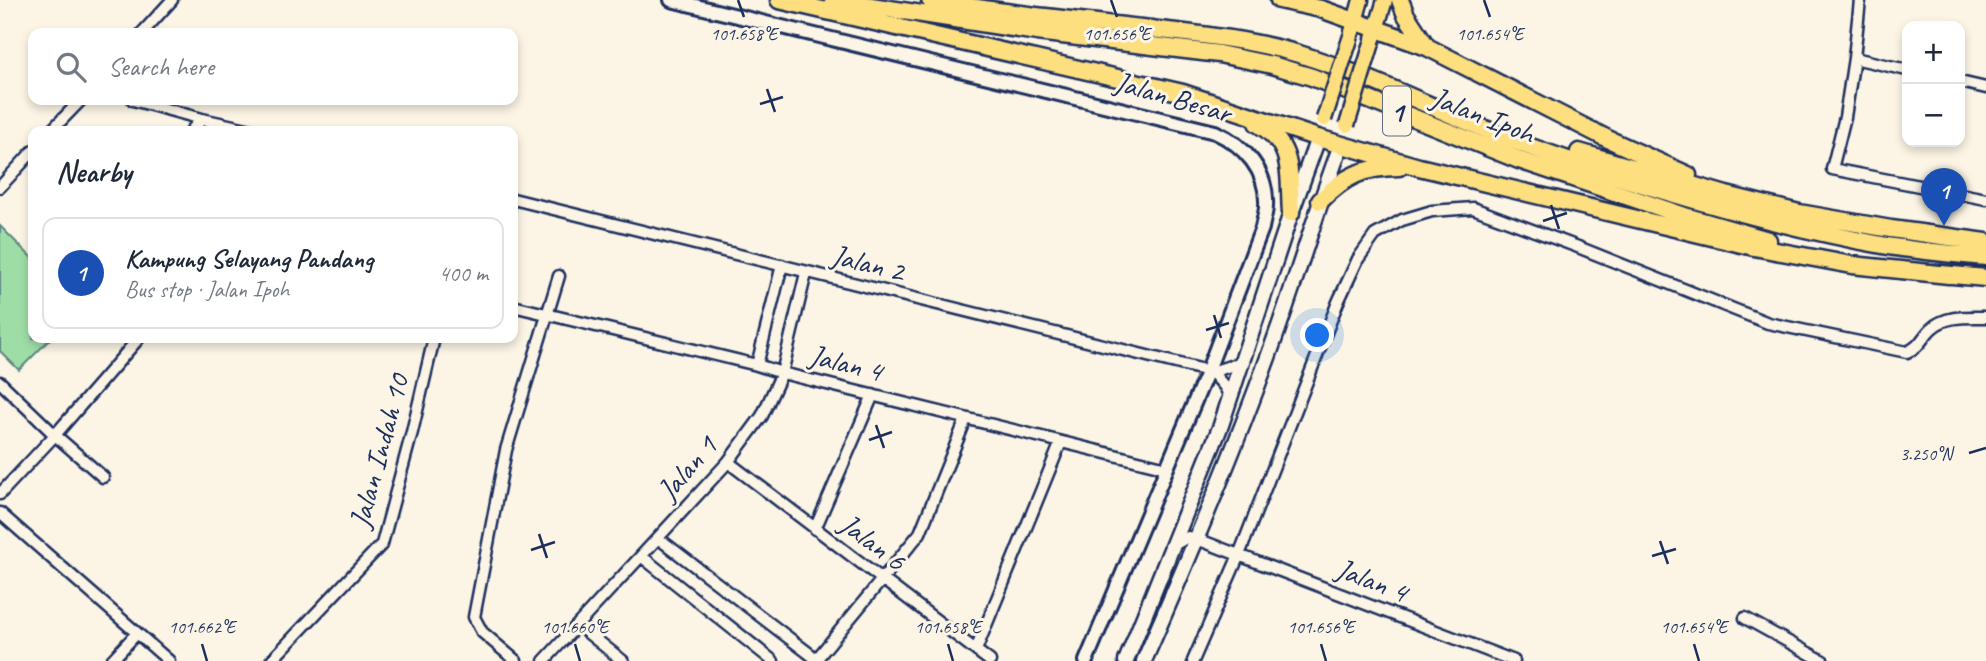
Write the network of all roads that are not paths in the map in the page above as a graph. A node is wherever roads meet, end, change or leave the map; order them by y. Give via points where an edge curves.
1 (172, 0) edge
2 (671, 0) edge
3 (779, 0) edge
4 (833, 0) edge
5 (930, 0) edge
6 (1279, 0) edge
7 (1361, 0) edge
8 (1385, 0) edge
9 (1400, 0) edge
10 (1860, 0) edge
11 (147, 28) edge
12 (1353, 28) junction
13 (1374, 37) junction
14 (1427, 47) junction
15 (1854, 58) junction
16 (1902, 70) edge
17 (1965, 83) edge
18 (1387, 87) junction
19 (1986, 89) edge
20 (75, 105) edge
21 (151, 105) edge
22 (1239, 112) junction
23 (202, 119) junction
24 (56, 126) edge
25 (196, 126) edge
26 (234, 126) edge
27 (1318, 138) junction
28 (1341, 145) junction
29 (28, 156) edge
30 (1419, 167) junction
31 (0, 187) edge
32 (1986, 199) edge
33 (518, 200) edge
34 (1320, 201) junction
35 (1291, 213) junction
36 (1799, 213) junction
37 (1986, 242) edge
38 (1986, 257) edge
39 (782, 265) junction
40 (806, 273) junction
41 (1949, 275) junction
42 (559, 276) dead end
43 (1986, 278) edge
44 (518, 307) edge
45 (548, 315) junction
46 (1986, 317) edge
47 (135, 343) edge
48 (433, 343) edge
49 (1242, 362) junction
50 (757, 365) junction
51 (1210, 371) junction
52 (782, 373) junction
53 (0, 382) edge
54 (873, 395) junction
55 (1230, 397) junction
56 (966, 419) junction
57 (55, 435) junction
58 (1061, 442) junction
59 (728, 462) junction
60 (1167, 468) junction
61 (103, 477) dead end
62 (0, 494) edge
63 (0, 513) edge
64 (815, 529) junction
65 (658, 538) junction
66 (1197, 539) junction
67 (1174, 545) junction
68 (1238, 555) junction
69 (641, 556) junction
70 (882, 579) junction
71 (1745, 618) dead end
72 (578, 625) junction
73 (137, 633) junction
74 (976, 650) junction
75 (817, 660) edge
76 (111, 661) edge
77 (169, 661) edge
78 (271, 661) edge
79 (516, 661) edge
80 (544, 661) edge
81 (623, 661) edge
82 (773, 661) edge
83 (990, 661) edge
84 (1086, 661) edge
85 (1126, 661) edge
86 (1144, 661) edge
87 (1193, 661) edge
88 (1514, 661) edge
89 (1824, 661) edge

1 - 11 street
2 - 51 street, Jalan Besar via 1214,132 1237,144 1257,168 1266,204 1262,228
3 - 22 highway via 1183,93
4 - 41 highway, Jalan Ipoh / 1 via 1272,65 1518,160 1688,217 1795,247
5 - 18 highway, Jalan Ipoh / 1 via 1251,42
6 - 12 highway via 1321,9
7 - 12 main road
8 - 13 main road
9 - 14 highway
10 - 15 street
12 - 13 highway
12 - 27 main road, bridge
13 - 14 highway
13 - 28 main road, bridge
14 - 36 highway via 1608,139 1719,189
15 - 16 street
15 - 32 street via 1832,169
17 - 19 street
18 - 36 highway via 1589,155
18 - 38 highway, Jalan Ipoh / 1 via 1526,145 1712,204 1885,246
20 - 24 street
21 - 23 street
22 - 27 highway
22 - 35 highway via 1263,126 1285,152
23 - 25 street
23 - 26 street
27 - 28 highway
27 - 35 main road
28 - 30 highway
28 - 34 main road
29 - 31 street
30 - 34 highway via 1365,170 1350,176
30 - 41 highway via 1754,247 1852,265
33 - 39 street, Jalan 2
34 - 66 main road via 1264,370
35 - 49 main road
36 - 37 highway
39 - 40 street, Jalan 2
39 - 50 street
40 - 51 street, Jalan 2
40 - 52 street, Jalan 1
41 - 43 highway, Jalan Ipoh / 1
42 - 45 street
44 - 45 street, Jalan 4
45 - 50 street, Jalan 4
45 - 79 street via 506,450 474,617 482,632
46 - 68 street via 1946,320 1907,352 1768,323 1474,208 1432,211 1402,220 1375,235 1358,260
47 - 57 street
48 - 78 street, Jalan Indah 10 via 382,544
49 - 51 street
49 - 55 main road
50 - 52 street, Jalan 4
51 - 55 street
51 - 60 street, Jalan Besar
52 - 54 street, Jalan 4
52 - 59 street, Jalan 1 via 762,416
53 - 57 street
54 - 56 street, Jalan 4
54 - 64 street
55 - 67 main road
56 - 58 street, Jalan 4
56 - 70 street via 920,533
57 - 61 street
57 - 62 street
58 - 60 street, Jalan 4
58 - 74 street
59 - 64 street, Jalan 6
59 - 65 street, Jalan 1
60 - 84 street, Jalan Besar
63 - 73 street
64 - 70 street, Jalan 6
65 - 69 street, Jalan 1
65 - 75 street
66 - 67 street via 1188,537
66 - 68 street, Jalan 4
66 - 86 main road
67 - 85 main road
68 - 87 street
68 - 88 street, Jalan 4
69 - 72 street, Jalan 1
69 - 82 street
70 - 74 street, Jalan 6
70 - 75 street
71 - 89 street
72 - 80 street, Jalan 1
72 - 81 street
73 - 76 street
73 - 77 street
74 - 83 street, Jalan 6

